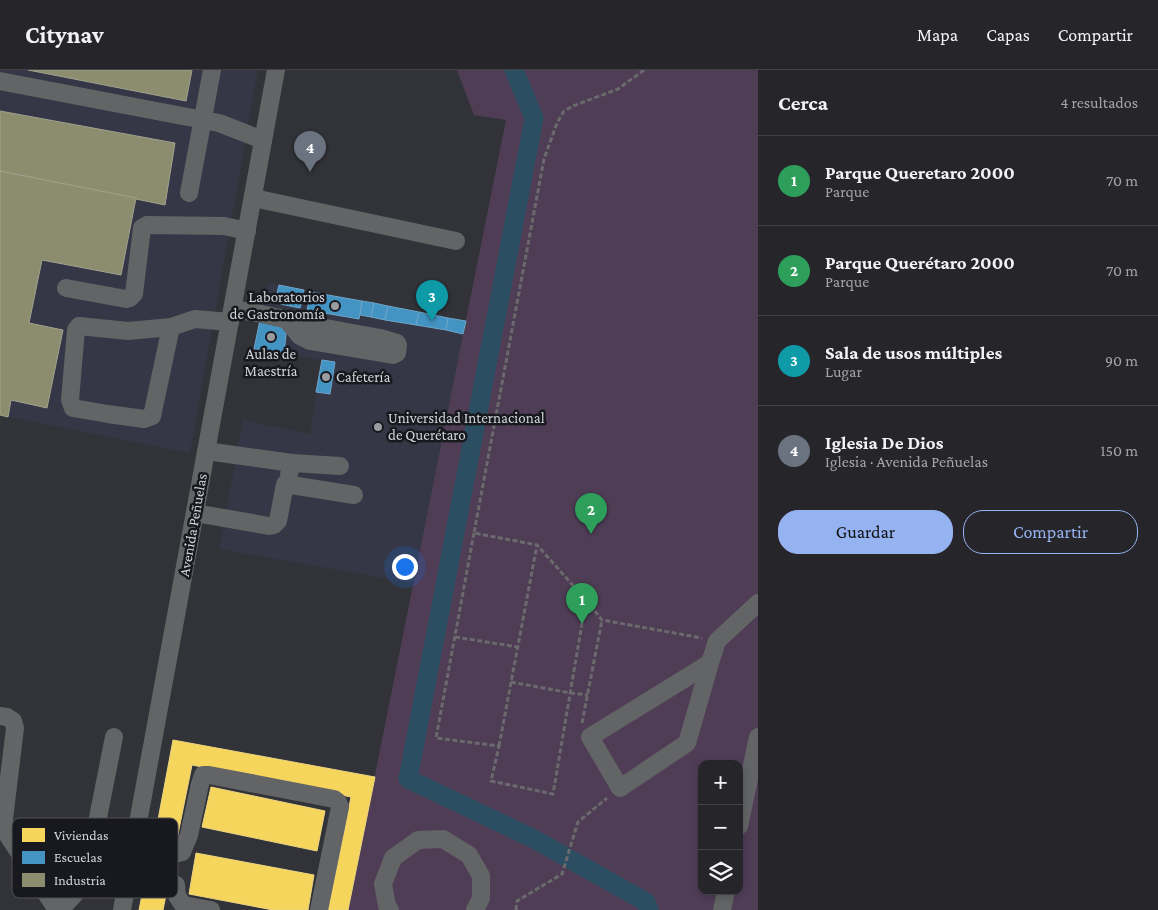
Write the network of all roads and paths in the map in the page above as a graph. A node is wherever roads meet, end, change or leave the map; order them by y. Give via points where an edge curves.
1 (212, 70) edge
2 (276, 70) edge
3 (644, 70) edge
4 (0, 81) edge
5 (203, 120) junction
6 (263, 140) junction
7 (189, 193) dead end
8 (253, 196) junction
9 (247, 230) junction
10 (456, 241) dead end
11 (66, 288) dead end
12 (231, 316) junction
13 (287, 320) junction
14 (171, 327) junction
15 (206, 451) junction
16 (292, 462) junction
17 (340, 466) dead end
18 (286, 484) junction
19 (354, 495) dead end
20 (195, 513) junction
21 (474, 533) junction
22 (537, 545) junction
23 (586, 600) junction
24 (758, 603) edge
25 (602, 620) junction
26 (455, 637) junction
27 (717, 641) junction
28 (518, 647) junction
29 (710, 663) junction
30 (511, 682) junction
31 (570, 693) junction
32 (588, 694) junction
33 (0, 716) edge
34 (114, 737) dead end
35 (590, 737) junction
36 (758, 737) edge
37 (498, 746) junction
38 (620, 788) junction
39 (743, 807) edge
40 (98, 818) edge
41 (139, 818) edge
42 (12, 841) edge
43 (178, 853) edge
44 (725, 895) edge
45 (178, 897) edge
46 (50, 898) edge
47 (70, 898) edge
48 (58, 910) edge
49 (211, 910) edge
50 (319, 910) edge
51 (390, 910) edge
52 (475, 910) edge
53 (516, 910) edge
54 (722, 910) edge

1 - 5 street
2 - 6 street, Avenida Peñuelas
3 - 21 path via 618,89 564,111 556,123 544,159
4 - 5 street
5 - 6 street
5 - 7 street
6 - 8 street, Avenida Peñuelas
8 - 9 street, Avenida Peñuelas
8 - 10 street
9 - 11 street via 224,226 147,225 142,228 134,294 130,298
9 - 12 street, Avenida Peñuelas
12 - 13 street via 257,313
12 - 14 street via 195,319
12 - 15 street, Avenida Peñuelas
13 - 13 street via 300,336 310,341 393,356 397,353 396,342
14 - 14 street via 128,331 78,326 70,400 73,408 144,418 152,416
15 - 16 street
15 - 20 street, Avenida Peñuelas
16 - 17 street
16 - 18 street
18 - 19 street
18 - 20 street via 274,525
20 - 41 street, Avenida Peñuelas
21 - 22 path
21 - 26 path
22 - 23 path
22 - 28 path
23 - 25 path
23 - 31 path
24 - 27 street
25 - 27 path
25 - 32 path
26 - 28 path
26 - 37 path via 436,738
27 - 29 street
28 - 30 path
29 - 35 street
29 - 38 street via 687,743
30 - 31 path
30 - 37 path
31 - 32 path
31 - 37 path via 553,794 491,781
32 - 35 path via 582,723
33 - 42 street via 13,721 15,728 4,820 5,831
34 - 40 street
35 - 38 street
36 - 39 street
38 - 53 path via 578,822 562,874 517,901
43 - 50 street via 182,852 189,835 203,775 334,799 340,807
44 - 54 street
45 - 49 street via 183,904
46 - 48 street
47 - 48 street
51 - 52 street via 383,884 393,858 418,840 443,839 469,854 481,876 481,898

